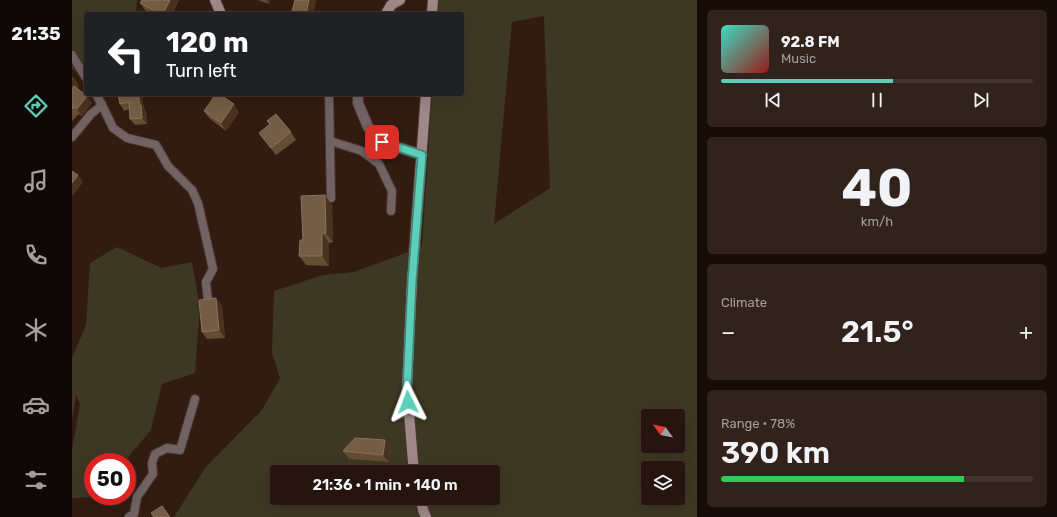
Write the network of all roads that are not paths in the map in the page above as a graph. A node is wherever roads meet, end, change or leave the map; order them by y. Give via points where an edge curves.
1 (215, 0) edge
2 (400, 0) edge
3 (433, 0) edge
4 (220, 12) edge
5 (388, 12) edge
6 (432, 12) edge
7 (72, 55) edge
8 (84, 75) edge
9 (97, 96) edge
10 (329, 96) edge
11 (358, 96) edge
12 (426, 96) edge
13 (102, 105) junction
14 (72, 137) edge
15 (330, 141) junction
16 (422, 155) junction
17 (331, 198) dead end
18 (391, 211) dead end
19 (208, 301) edge
20 (195, 399) dead end
21 (414, 465) edge
22 (422, 505) edge
23 (130, 517) edge
24 (426, 517) edge

1 - 4 main road
2 - 5 main road
3 - 6 main road
7 - 8 lane
9 - 13 lane
10 - 15 lane
11 - 16 street via 358,103 368,127 382,142
12 - 16 main road
13 - 14 lane
13 - 19 lane via 113,128 126,138 156,145 168,166 192,190 198,203 213,269 206,282
15 - 17 lane
15 - 18 lane via 362,151 379,164 392,191
16 - 21 main road via 407,388
20 - 23 lane via 180,450 167,448 156,454 152,463 153,474 137,497 134,514
22 - 24 main road

